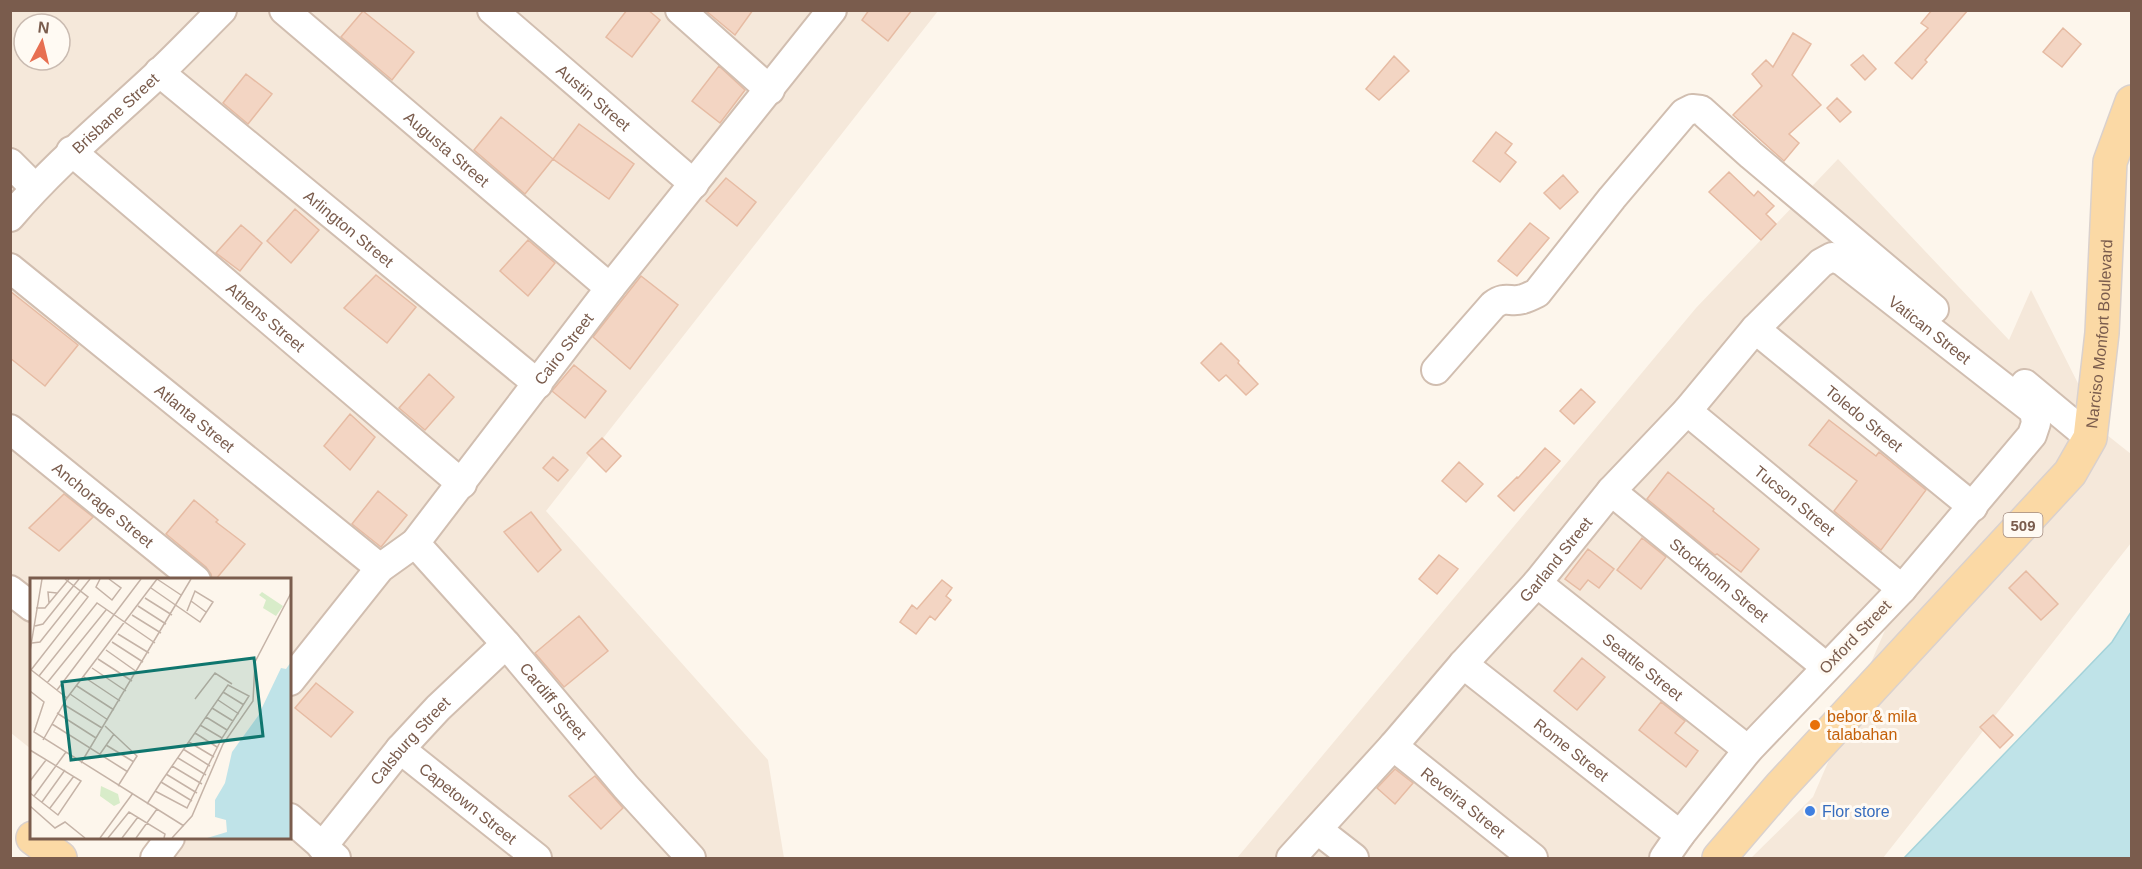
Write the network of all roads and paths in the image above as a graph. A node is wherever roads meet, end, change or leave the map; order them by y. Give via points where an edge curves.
1 (222, 10) edge
2 (284, 10) edge
3 (492, 10) edge
4 (680, 10) edge
5 (832, 10) edge
6 (159, 72) junction
7 (770, 90) junction
8 (2132, 102) edge
9 (71, 151) junction
10 (10, 163) edge
11 (694, 184) junction
12 (35, 188) junction
13 (10, 217) edge
14 (1821, 263) joint
15 (10, 268) edge
16 (610, 288) junction
17 (1755, 329) junction
18 (1436, 370) dead end
19 (538, 384) junction
20 (1687, 411) junction
21 (2034, 411) joint
22 (10, 429) edge
23 (2090, 438) junction
24 (462, 484) junction
25 (1611, 491) junction
26 (1972, 507) junction
27 (415, 543) junction
28 (380, 568) junction
29 (195, 578) edge
30 (1537, 583) junction
31 (1902, 589) junction
32 (10, 590) edge
33 (30, 605) edge
34 (506, 644) junction
35 (1463, 664) junction
36 (294, 667) edge
37 (1826, 667) junction
38 (1393, 746) junction
39 (400, 749) junction
40 (1748, 750) junction
41 (291, 819) edge
42 (10, 820) edge
43 (1318, 830) junction
44 (30, 835) edge
45 (1680, 835) junction
46 (35, 839) edge
47 (169, 839) edge
48 (10, 848) edge
49 (329, 853) edge
50 (25, 858) edge
51 (60, 858) edge
52 (155, 858) edge
53 (537, 858) edge
54 (691, 858) edge
55 (1291, 858) edge
56 (1354, 858) edge
57 (1533, 858) edge
58 (1665, 858) edge
59 (1719, 858) edge

1 - 6 street, Brisbane Street
2 - 16 street, Augusta Street
3 - 11 street, Austin Street
4 - 7 street
5 - 7 street, Cairo Street
6 - 9 street, Brisbane Street
6 - 19 street, Arlington Street
7 - 11 street, Cairo Street
8 - 23 main road, Narciso Monfort Boulevard / 509 via 2110,162 2102,333
9 - 12 street, Brisbane Street
9 - 24 street, Athens Street
10 - 12 street
11 - 16 street, Cairo Street
12 - 13 street, Brisbane Street
14 - 17 street, Garland Street
14 - 21 street, Vatican Street via 1832,257 1842,261
15 - 28 street, Atlanta Street
16 - 19 street, Cairo Street
17 - 20 street, Garland Street
17 - 26 street, Toledo Street
18 - 23 street via 1493,305 1507,298 1522,300 1537,293 1612,198 1684,113 1692,109 1701,110
19 - 24 street, Cairo Street
20 - 25 street, Garland Street
20 - 31 street, Tucson Street
21 - 26 street, Oxford Street via 2032,435
22 - 29 street, Anchorage Street
23 - 59 main road, Narciso Monfort Boulevard / 509 via 2070,473
24 - 27 street, Cairo Street
25 - 30 street, Garland Street
25 - 37 street, Stockholm Street
26 - 31 street, Oxford Street
27 - 28 street, Cairo Street
27 - 34 street, Cardiff Street
28 - 36 street, Cairo Street
30 - 35 street, Garland Street
30 - 40 street, Seattle Street
31 - 37 street, Oxford Street
32 - 33 street
34 - 39 street, Calsburg Street
34 - 54 street, Cardiff Street
35 - 38 street, Garland Street
35 - 45 street, Rome Street
37 - 40 street, Oxford Street
38 - 43 street, Garland Street
38 - 57 street, Reveira Street
39 - 49 street, Calsburg Street
39 - 53 street, Capetown Street
40 - 45 street, Oxford Street
41 - 49 street
42 - 44 main road
43 - 55 street, Garland Street
43 - 56 street
45 - 58 street, Oxford Street
46 - 51 main road
47 - 52 street
48 - 50 main road

